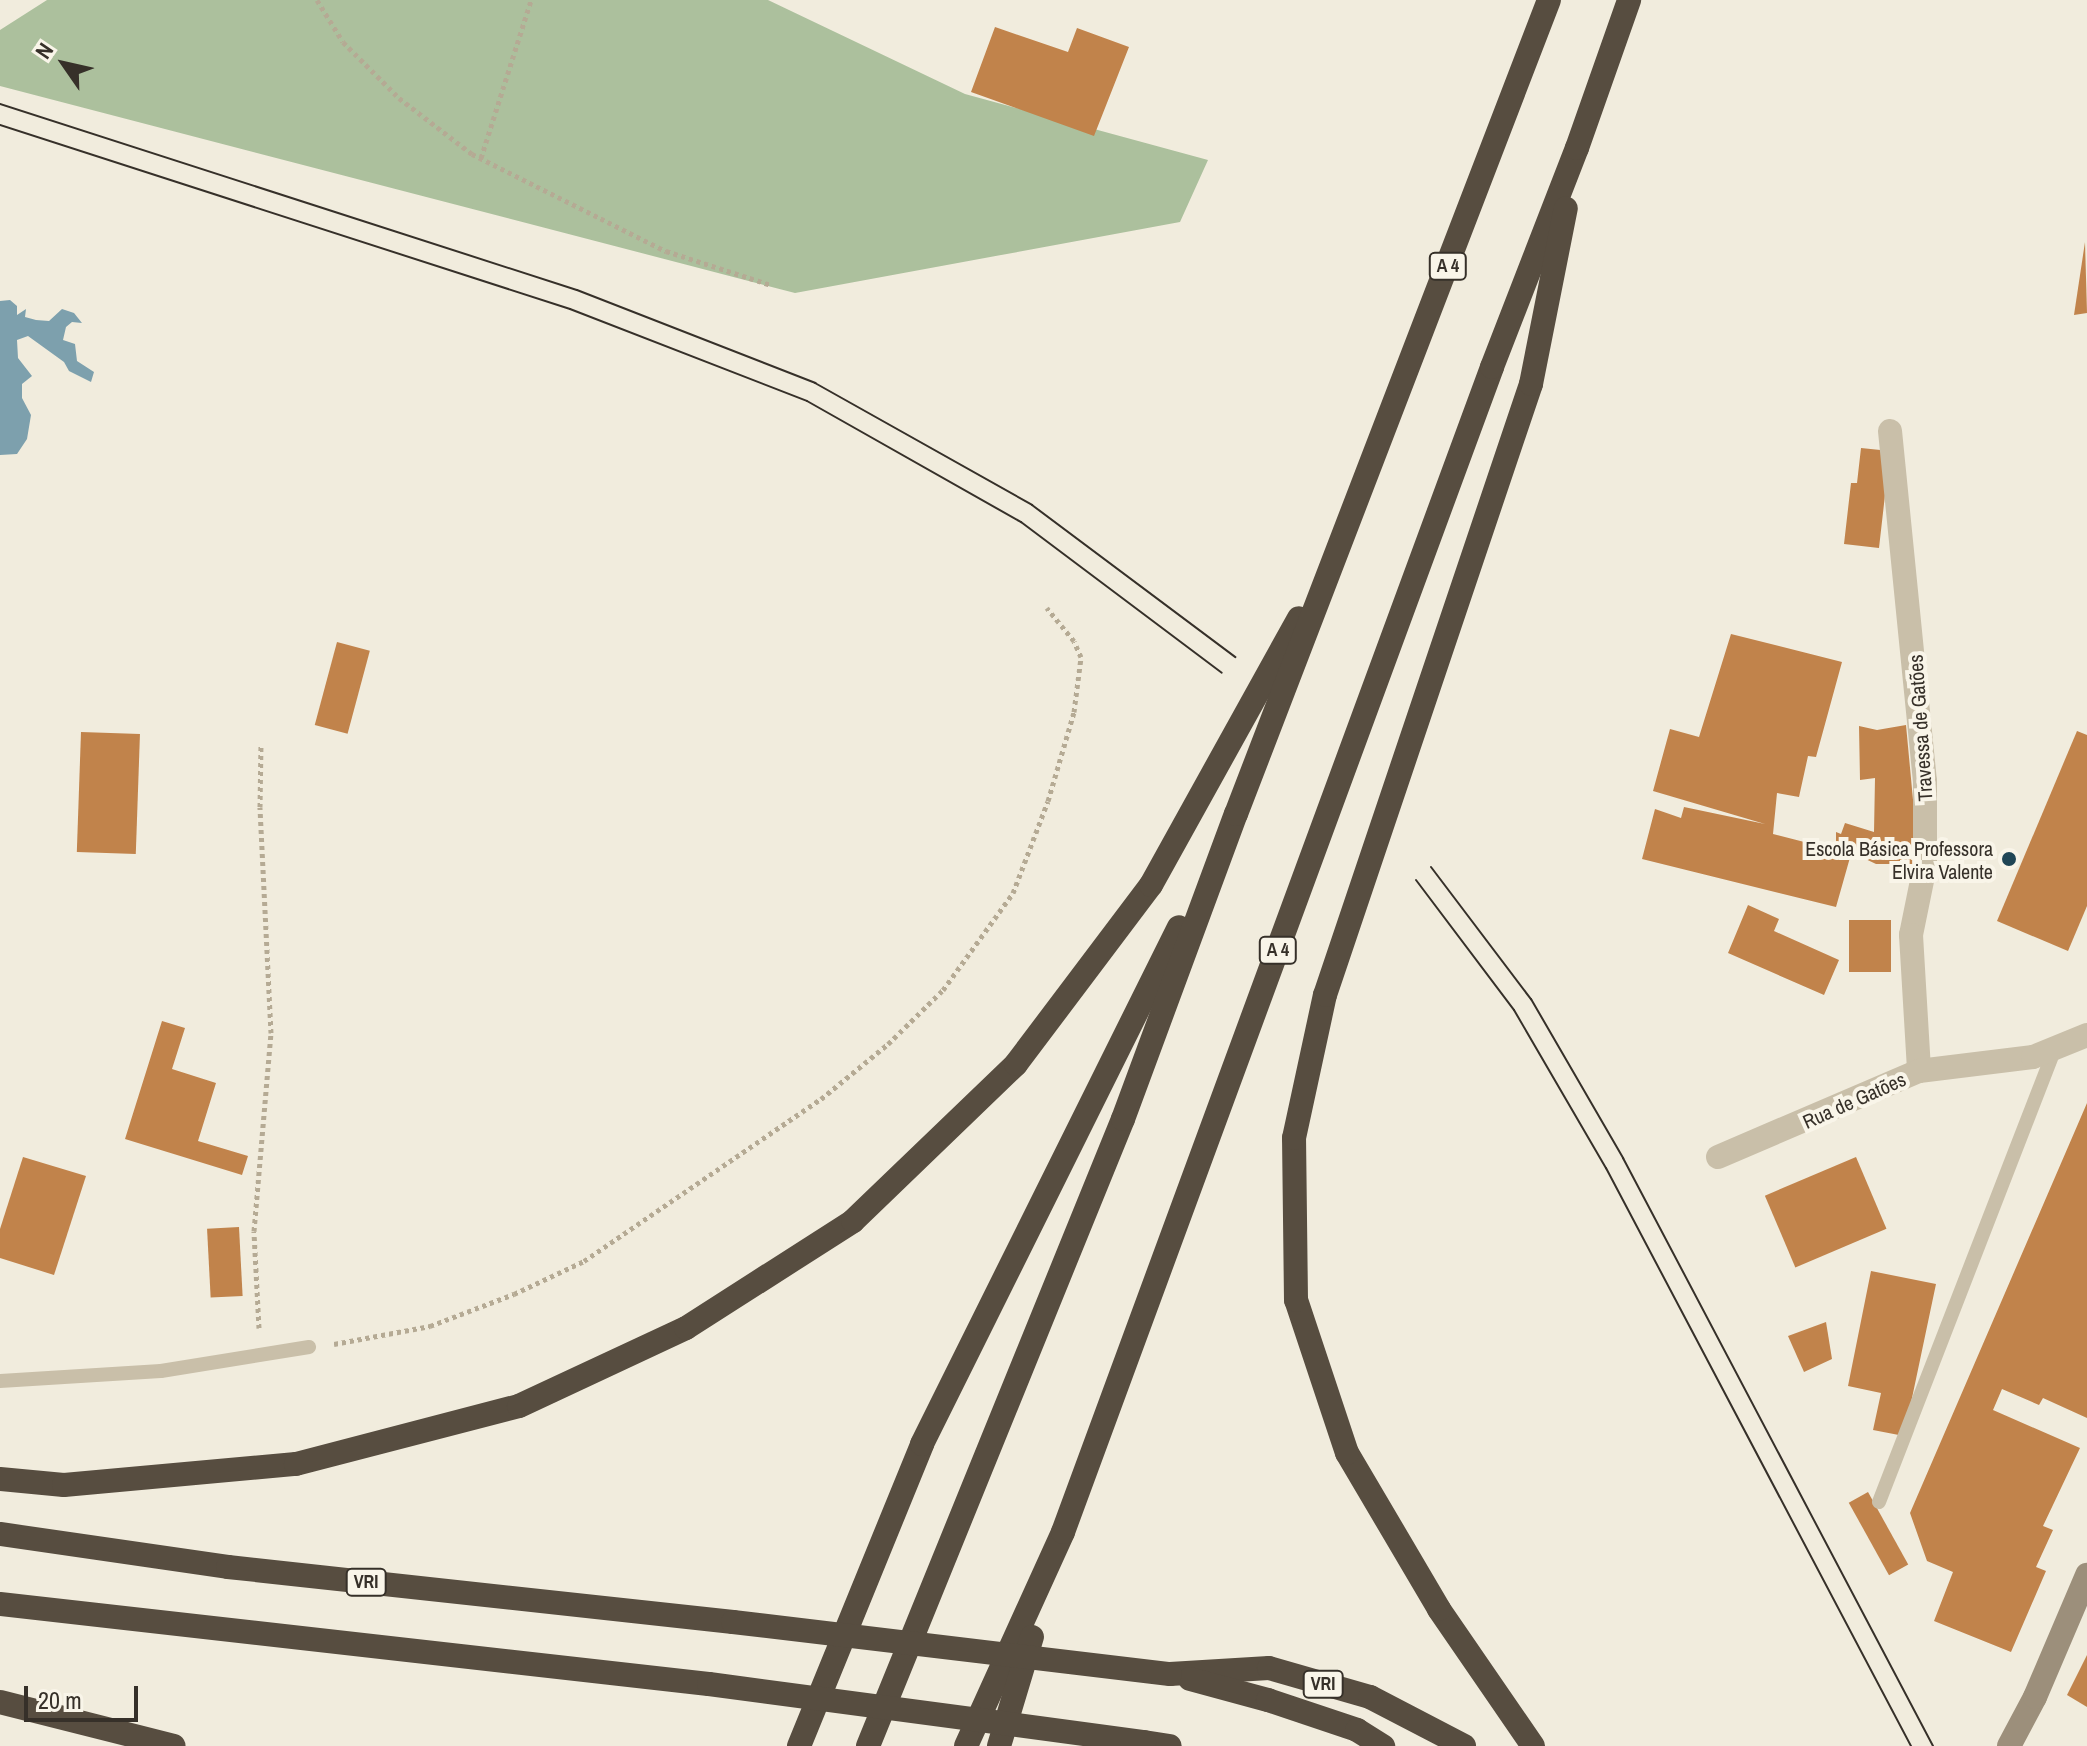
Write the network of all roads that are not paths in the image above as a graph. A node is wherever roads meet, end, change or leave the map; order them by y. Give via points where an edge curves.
1 (1549, 0) edge
2 (1629, 0) edge
3 (1577, 148) junction
4 (1890, 431) dead end
5 (1347, 531) junction
6 (1236, 814) junction
7 (2087, 1035) edge
8 (2055, 1048) junction
9 (1919, 1071) junction
10 (1718, 1157) dead end
11 (309, 1347) road end
12 (0, 1381) edge
13 (0, 1479) edge
14 (1879, 1502) dead end
15 (1063, 1532) junction
16 (0, 1534) edge
17 (2087, 1575) edge
18 (0, 1604) edge
19 (1170, 1674) junction
20 (0, 1702) edge
21 (174, 1746) edge
22 (799, 1746) edge
23 (868, 1746) edge
24 (966, 1746) edge
25 (999, 1746) edge
26 (1170, 1746) edge
27 (1383, 1746) edge
28 (1464, 1746) edge
29 (1533, 1746) edge
30 (2009, 1746) edge

1 - 5 highway, A 4
2 - 3 highway, A 4
3 - 15 highway, A 4
3 - 29 highway via 1531,384 1325,995 1294,1138 1296,1300 1347,1453 1439,1609
4 - 9 street, Travessa de Gatões via 1925,781 1925,869 1911,935
5 - 6 highway, A 4
5 - 13 highway via 1151,885 1016,1064 853,1221 686,1328 519,1406 296,1464 64,1485
6 - 22 highway via 922,1444
6 - 23 highway, A 4 via 1123,1119
7 - 8 street, Rua de Gatões
8 - 9 street, Rua de Gatões via 2033,1057
8 - 14 lane
9 - 10 street, Rua de Gatões
11 - 12 lane via 161,1371
15 - 24 highway, A 4
15 - 25 highway
16 - 19 highway, VRI, bridge via 228,1567
17 - 30 main road
18 - 26 highway, bridge via 709,1684
19 - 27 highway, VRI via 1357,1730
19 - 28 highway, VRI via 1269,1668 1370,1697
20 - 21 highway

